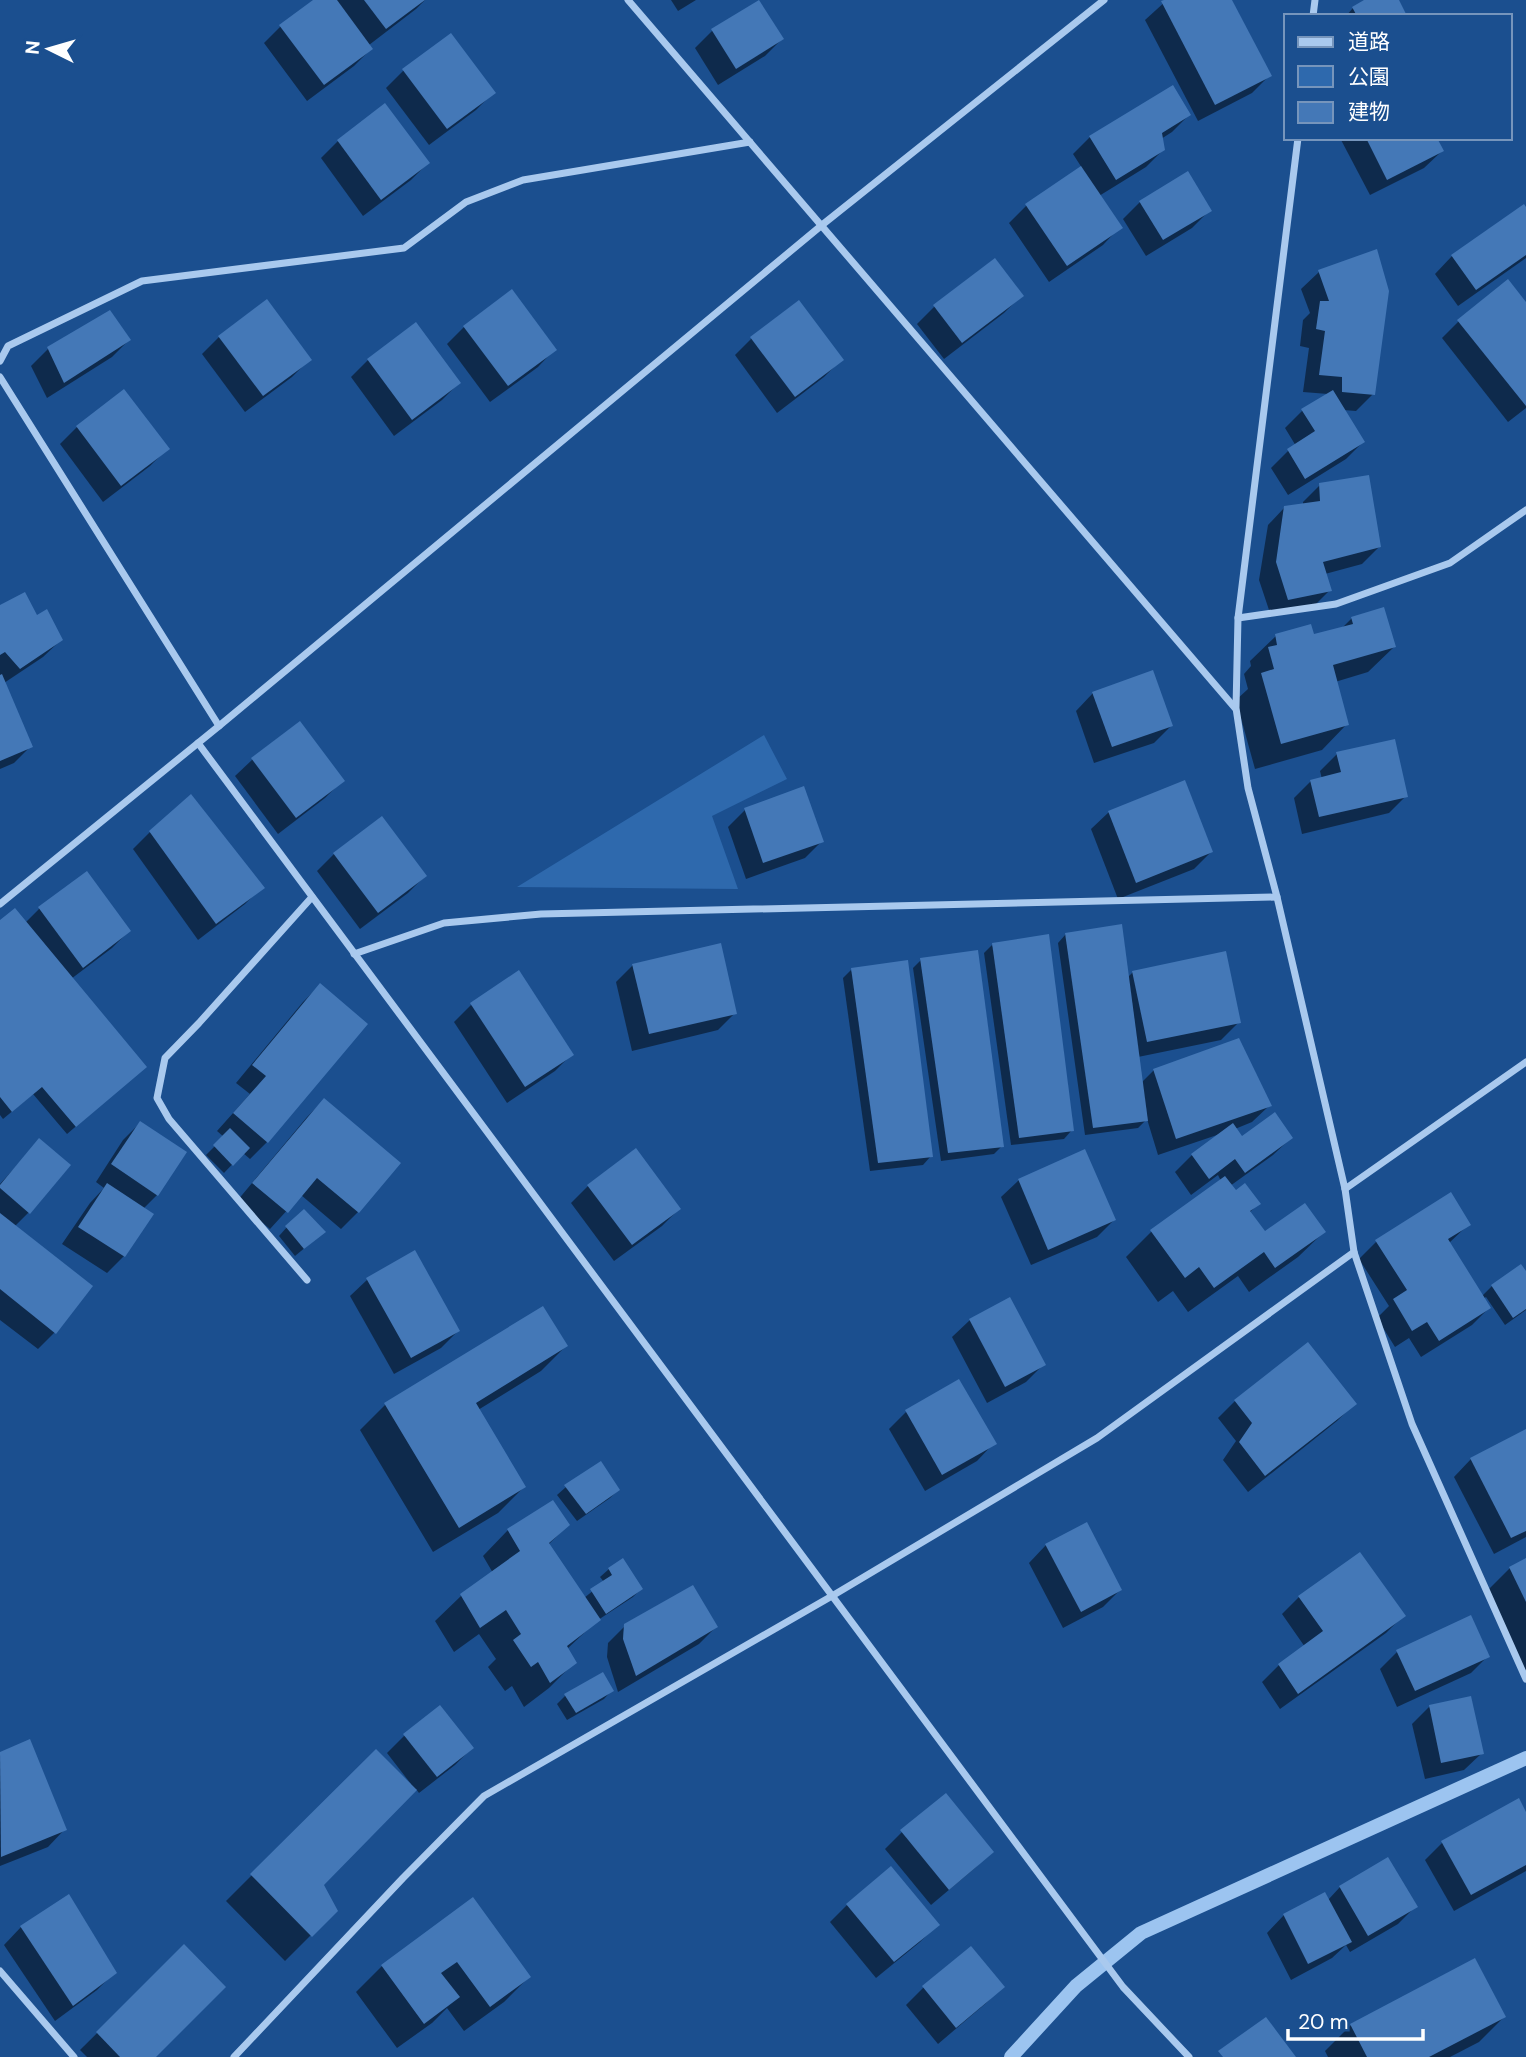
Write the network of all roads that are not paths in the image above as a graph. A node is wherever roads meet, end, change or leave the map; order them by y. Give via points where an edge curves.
1 (628, 0) edge
2 (1104, 0) edge
3 (1298, 140) edge
4 (750, 142) junction
5 (822, 225) junction
6 (0, 361) edge
7 (0, 377) edge
8 (1526, 510) edge
9 (1238, 618) junction
10 (1236, 708) junction
11 (219, 726) junction
12 (198, 743) junction
13 (312, 897) junction
14 (1277, 897) junction
15 (0, 904) edge
16 (354, 954) junction
17 (1526, 1062) edge
18 (1345, 1189) junction
19 (1354, 1252) junction
20 (307, 1280) dead end
21 (832, 1596) junction
22 (1526, 1679) edge
23 (0, 1971) edge
24 (74, 2057) edge
25 (234, 2057) edge
26 (1189, 2057) edge

1 - 4 street
2 - 5 street
3 - 9 street
4 - 5 street
4 - 6 street via 523,180 466,202 404,248 142,281 8,346
5 - 10 street
5 - 11 street
7 - 11 street
8 - 9 street via 1450,563 1336,604
9 - 10 street
10 - 14 street via 1248,788
11 - 12 street
12 - 13 street
12 - 15 street
13 - 16 street
13 - 20 street via 165,1058 157,1098 169,1119
14 - 16 street via 541,914 444,923
14 - 18 street
16 - 21 street
17 - 18 street
18 - 19 street
19 - 21 street via 1097,1438
19 - 22 street via 1412,1424
21 - 25 street via 484,1796
21 - 26 street via 1123,1987
23 - 24 street

